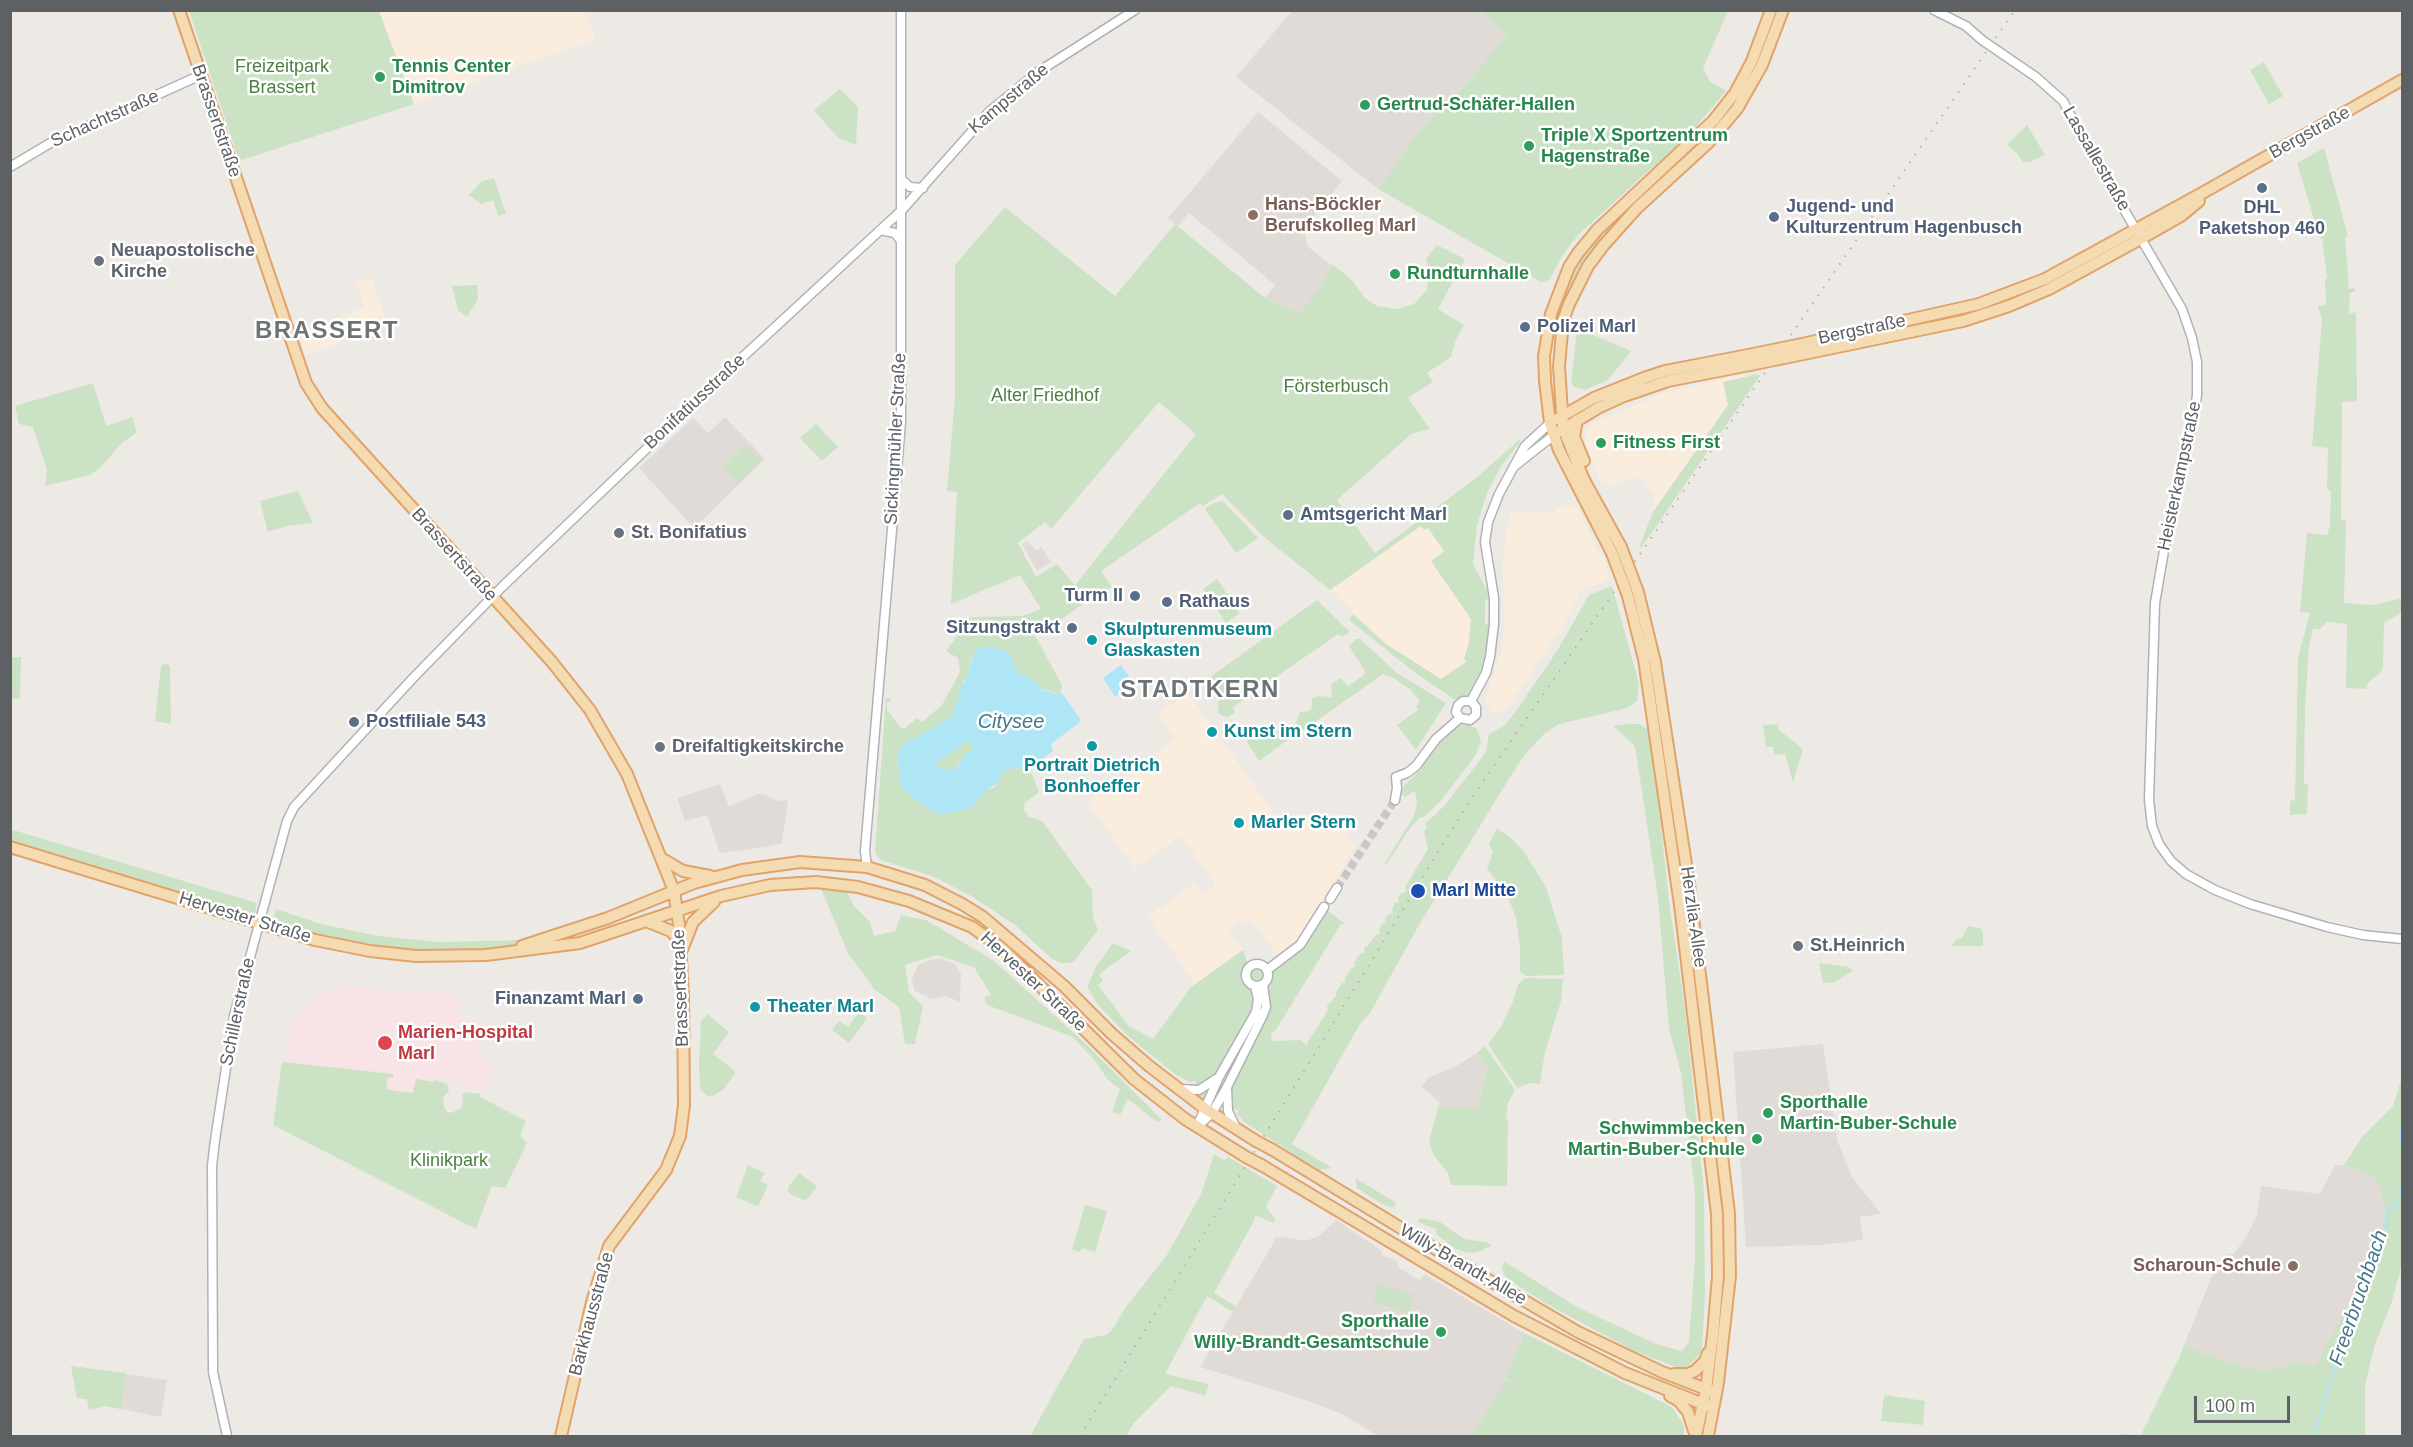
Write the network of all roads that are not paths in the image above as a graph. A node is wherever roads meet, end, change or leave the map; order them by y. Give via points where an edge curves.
1 (179, 10) edge
2 (901, 10) edge
3 (1135, 10) edge
4 (1771, 10) edge
5 (1783, 10) edge
6 (1934, 10) edge
7 (201, 75) junction
8 (2403, 80) edge
9 (10, 167) edge
10 (901, 179) junction
11 (923, 188) junction
12 (902, 210) junction
13 (880, 230) junction
14 (2139, 234) junction
15 (901, 241) junction
16 (1749, 360) junction
17 (1561, 416) junction
18 (1577, 420) junction
19 (1550, 423) junction
20 (1559, 432) junction
21 (1513, 467) junction
22 (1616, 550) junction
23 (1633, 594) junction
24 (492, 597) junction
25 (1471, 701) junction
26 (1460, 718) junction
27 (1395, 800) tunnel mouth
28 (10, 847) edge
29 (661, 858) junction
30 (867, 867) junction
31 (715, 876) junction
32 (1337, 888) tunnel mouth
33 (674, 891) junction
34 (721, 896) junction
35 (1330, 899) dead end
36 (1324, 908) dead end
37 (677, 910) junction
38 (646, 921) junction
39 (259, 922) junction
40 (2403, 939) edge
41 (679, 940) junction
42 (681, 954) junction
43 (486, 955) junction
44 (1268, 970) junction
45 (1259, 986) junction
46 (1219, 1077) junction
47 (1227, 1087) junction
48 (1179, 1089) junction
49 (684, 1105) joint
50 (1212, 1113) junction
51 (1197, 1127) junction
52 (1236, 1128) junction
53 (1263, 1166) joint
54 (1713, 1335) junction
55 (1662, 1372) junction
56 (1633, 1376) junction
57 (1712, 1391) junction
58 (1703, 1404) junction
59 (1714, 1408) junction
60 (228, 1437) edge
61 (561, 1437) edge
62 (1695, 1437) edge
63 (1708, 1437) edge

1 - 7 main road, Brassertstraße
2 - 10 street, Sickingmühler Straße
3 - 11 street, Kampstraße via 1038,72 999,103 966,135
4 - 19 main road, Herzlia-Allee via 1752,61 1713,122 1597,230 1569,267 1556,298 1546,340
5 - 17 main road, Herzlia-Allee via 1762,66 1737,109 1709,142 1619,226 1588,266 1563,321 1559,366
6 - 14 street, Lassallestraße, bridge via 1966,27 2063,101
7 - 9 street, Schachtstraße via 52,142
7 - 24 main road, Brassertstraße via 306,383 322,408
8 - 14 main road, Bergstraße via 2217,185
10 - 11 street via 910,187
10 - 12 street, Sickingmühler Straße
11 - 12 street, Kampstraße
12 - 13 street, Bonifatiusstraße
12 - 15 street, Sickingmühler Straße
13 - 15 street via 895,234
13 - 24 street, Bonifatiusstraße
14 - 16 main road, Bergstraße, bridge via 2045,279 1979,304
14 - 40 street, Heisterkampstraße via 2182,309 2197,362 2193,423 2155,603 2151,818 2159,844 2186,874 2250,904 2327,927
15 - 30 street, Sickingmühler Straße via 901,422 866,838
16 - 17 main road, Bergstraße via 1665,370 1620,386
16 - 18 main road, Bergstraße via 1624,396
17 - 19 main road, Bergstraße
17 - 20 main road, Herzlia-Allee
18 - 20 main road, Bergstraße
18 - 22 main road via 1576,442 1617,533
19 - 20 main road, Herzlia-Allee
19 - 21 street, Bergstraße via 1525,446
20 - 21 street, Bergstraße
20 - 22 main road, Herzlia-Allee via 1564,460
21 - 25 street, Bergstraße via 1488,522 1485,542 1494,598 1493,636 1486,673
22 - 23 main road, Herzlia-Allee, bridge
23 - 54 main road, Herzlia-Allee via 1680,905 1717,1214 1718,1276
23 - 57 main road, Herzlia-Allee via 1650,633 1655,662 1689,884 1729,1213 1730,1276
24 - 29 main road, Brassertstraße via 590,710 627,774
24 - 39 street, Schillerstraße via 294,807
25 - 26 street, Bergstraße via 1458,705 1456,712
25 - 26 street, Bergstraße via 1476,715 1470,720
26 - 27 street, Bergstraße via 1436,739 1416,766 1396,777
28 - 39 main road, Hervester Straße
29 - 31 main road via 683,871
29 - 33 main road, Brassertstraße
30 - 31 main road, Hervester Straße via 783,863
30 - 48 main road, Hervester Straße via 925,885 983,917
31 - 33 main road, Hervester Straße
32 - 35 street
33 - 37 main road, Brassertstraße
33 - 43 main road, Hervester Straße via 567,932
34 - 37 main road, Hervester Straße
34 - 42 main road via 693,922
34 - 51 main road, Hervester Straße via 770,885 842,884 909,901 972,927 1004,950 1134,1078
36 - 44 street via 1300,945
37 - 38 main road, Hervester Straße
37 - 41 main road, Brassertstraße
38 - 41 main road via 671,931
38 - 43 main road, Hervester Straße via 579,943
39 - 43 main road, Hervester Straße via 377,952
39 - 60 street, Schillerstraße via 234,1016 212,1166 213,1372
41 - 42 main road, Brassertstraße
42 - 49 main road, Brassertstraße
44 - 45 street via 1269,977
44 - 45 street via 1258,964 1249,968 1247,980
45 - 46 street via 1256,1012
45 - 47 street via 1266,1007
46 - 48 street via 1199,1090
46 - 50 street
47 - 50 street
47 - 52 street via 1228,1111
48 - 50 main road, Hervester Straße
49 - 61 main road, Barkhausstraße via 680,1136 669,1164 618,1232 603,1261
50 - 51 street
50 - 52 main road, Willy-Brandt-Allee
51 - 53 main road, Hervester Straße, bridge
52 - 55 main road, Willy-Brandt-Allee, bridge via 1578,1332
53 - 56 main road, Willy-Brandt-Allee via 1514,1316
54 - 55 main road via 1705,1361 1695,1371 1679,1375
54 - 57 main road, Herzlia-Allee
55 - 57 main road, Willy-Brandt-Allee
56 - 58 main road, Willy-Brandt-Allee
56 - 62 main road via 1683,1405 1693,1422
57 - 58 main road, Herzlia-Allee
57 - 59 main road, Herzlia-Allee
58 - 59 main road, Willy-Brandt-Allee
58 - 62 main road, Herzlia-Allee
59 - 63 main road, Herzlia-Allee

